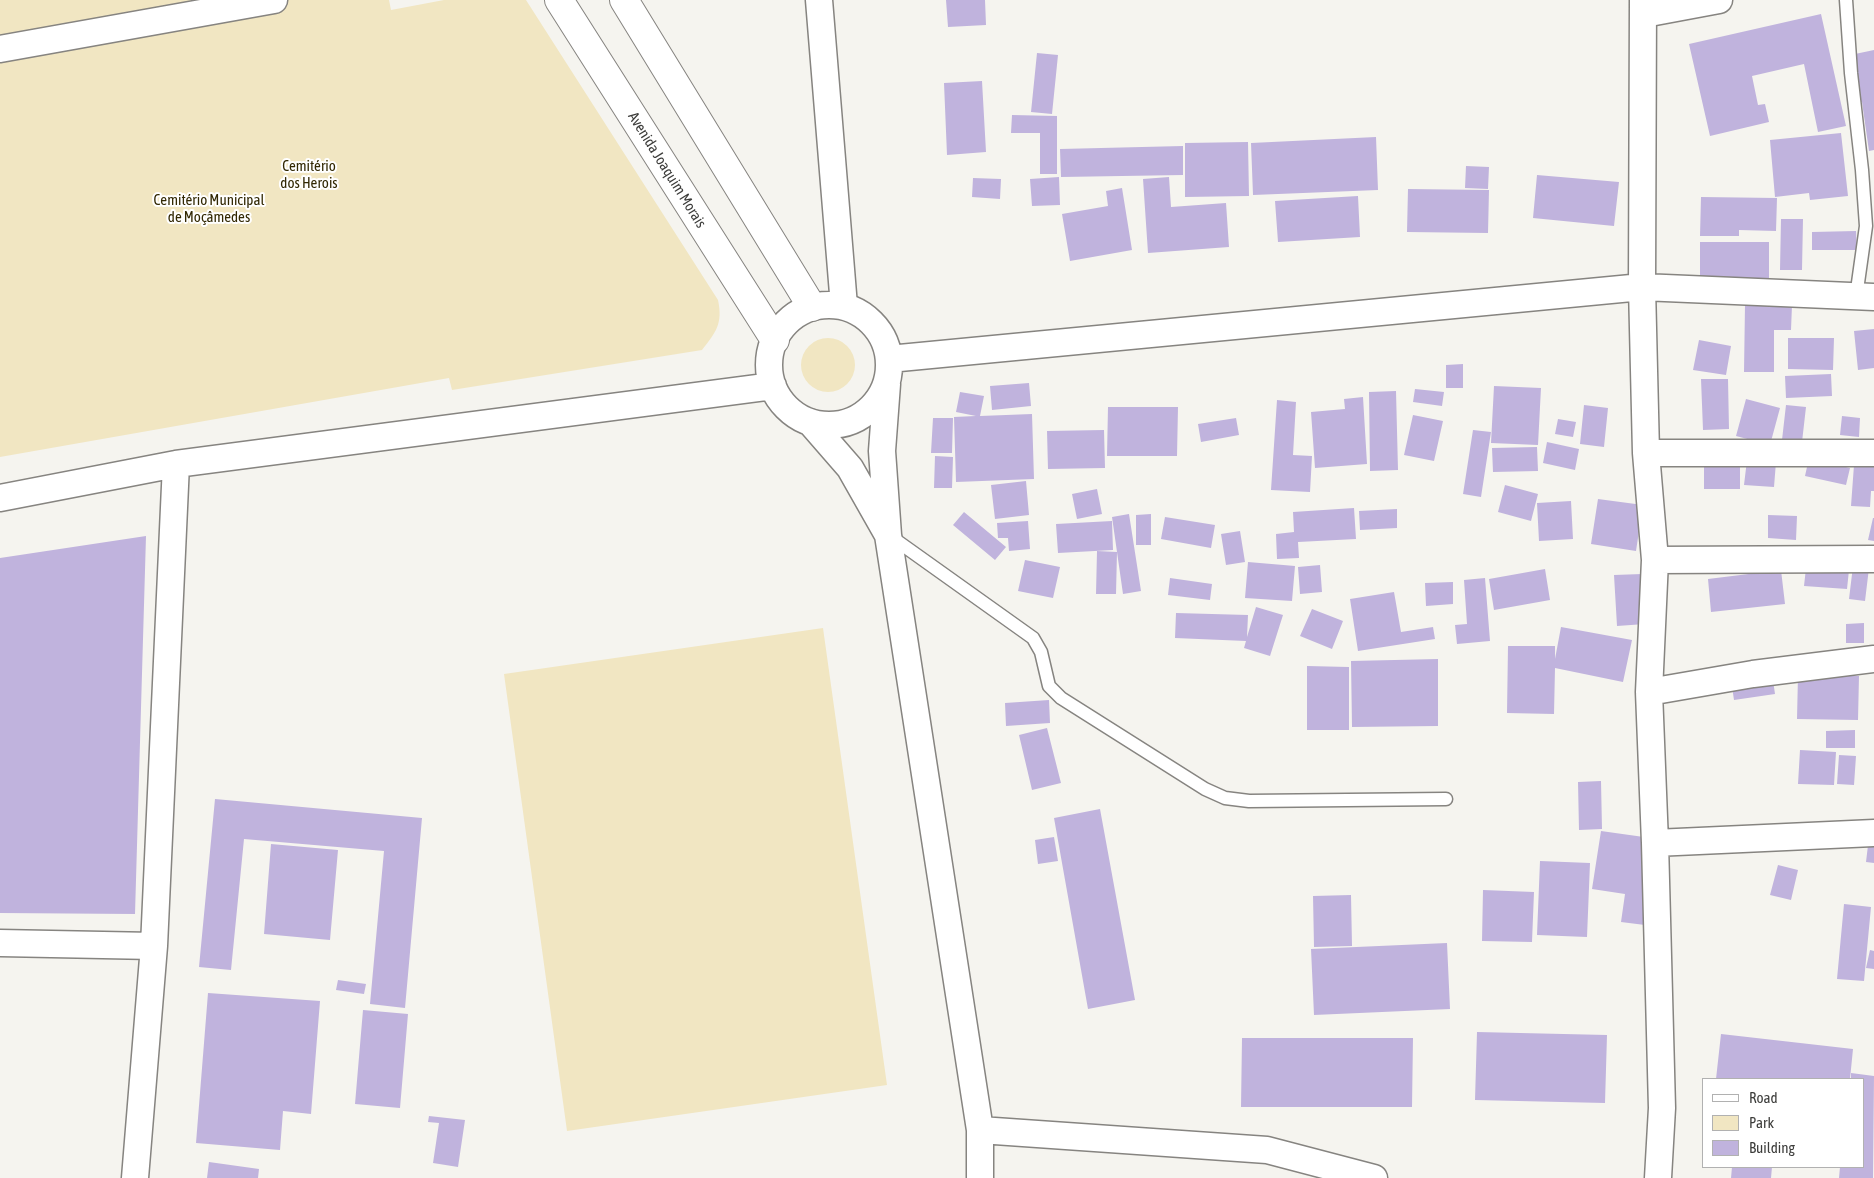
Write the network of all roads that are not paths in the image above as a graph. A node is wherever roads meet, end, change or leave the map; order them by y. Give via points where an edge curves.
1 (274, 0) edge
2 (559, 0) edge
3 (624, 0) edge
4 (819, 0) edge
5 (1719, 0) edge
6 (1846, 0) edge
7 (1643, 7) edge
8 (0, 49) edge
9 (1642, 287) junction
10 (1865, 297) edge
11 (844, 306) junction
12 (812, 307) junction
13 (775, 340) junction
14 (888, 369) junction
15 (773, 386) junction
16 (810, 422) junction
17 (1646, 453) junction
18 (1874, 453) edge
19 (176, 464) junction
20 (0, 498) edge
21 (888, 535) junction
22 (1874, 558) edge
23 (1655, 560) junction
24 (1874, 659) edge
25 (1649, 692) junction
26 (1446, 799) dead end
27 (1874, 833) edge
28 (1655, 843) junction
29 (0, 943) edge
30 (154, 946) junction
31 (980, 1130) junction
32 (134, 1178) edge
33 (980, 1178) edge
34 (1374, 1178) edge
35 (1658, 1178) edge

1 - 8 street
2 - 13 street, Avenida Joaquim Morais
3 - 12 street
4 - 11 street
5 - 7 street
6 - 10 lane via 1866,226
7 - 9 street
9 - 10 street
9 - 14 street
9 - 17 street
11 - 12 street
11 - 14 street via 861,313 875,325 884,341
12 - 13 street via 796,314
13 - 15 street via 770,355
14 - 16 street via 879,397 866,412 848,422 828,425
14 - 21 street via 882,451
15 - 16 street via 780,400 793,413
15 - 19 street
16 - 21 street via 850,468
17 - 18 street
17 - 23 street
19 - 20 street
19 - 30 street
21 - 26 lane via 1033,638 1041,652 1049,686 1061,698 1205,789 1225,798 1249,800
21 - 31 street
22 - 23 street
23 - 25 street
24 - 25 street via 1753,674
25 - 28 street
27 - 28 street
28 - 35 street via 1662,1108
29 - 30 street
30 - 32 street
31 - 33 street
31 - 34 street via 1267,1150

